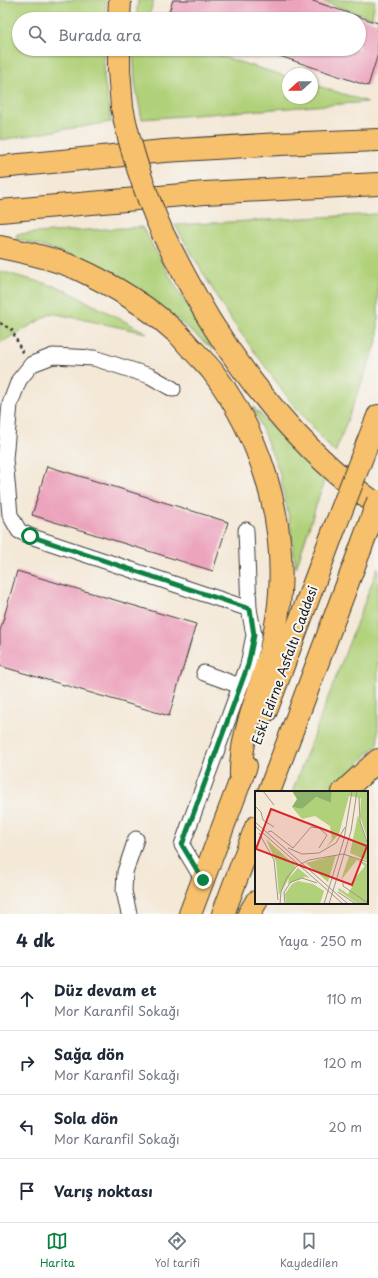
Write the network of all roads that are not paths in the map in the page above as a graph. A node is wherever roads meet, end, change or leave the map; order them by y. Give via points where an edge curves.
1 (120, 0) edge
2 (119, 12) edge
3 (119, 56) edge
4 (378, 140) edge
5 (0, 167) edge
6 (378, 184) edge
7 (304, 187) junction
8 (378, 199) edge
9 (0, 212) edge
10 (0, 247) edge
11 (173, 389) dead end
12 (378, 416) edge
13 (378, 501) edge
14 (378, 505) edge
15 (246, 530) dead end
16 (250, 609) junction
17 (204, 673) dead end
18 (240, 686) junction
19 (378, 760) edge
20 (241, 779) junction
21 (269, 791) edge
22 (344, 791) edge
23 (255, 830) edge
24 (136, 839) dead end
25 (203, 880) junction
26 (255, 904) edge
27 (129, 914) edge
28 (190, 914) edge
29 (223, 914) edge
30 (249, 914) edge

1 - 2 highway
3 - 14 highway, bridge via 122,107 138,171 163,234 198,300 214,327 270,403 326,462
4 - 5 highway via 164,151
6 - 7 highway
7 - 8 highway via 352,198
7 - 9 highway via 197,193
10 - 20 highway via 75,268 106,283 159,318 177,333 212,371 229,395 255,444 276,518 280,547 280,593 277,623 242,745
11 - 16 street via 150,376 94,358 53,356 32,364 19,380 10,404 5,459 10,515 19,530 30,536
12 - 20 highway, Eski Edirne Asfaltı Caddesi, bridge
13 - 21 highway, bridge
15 - 16 street
16 - 18 street via 254,635 248,665
17 - 18 street
18 - 25 street via 182,845
19 - 22 highway
20 - 25 highway, Eski Edirne Asfaltı Caddesi
23 - 29 highway
24 - 27 street via 125,872 124,891
25 - 28 highway, Eski Edirne Asfaltı Caddesi
26 - 30 highway

